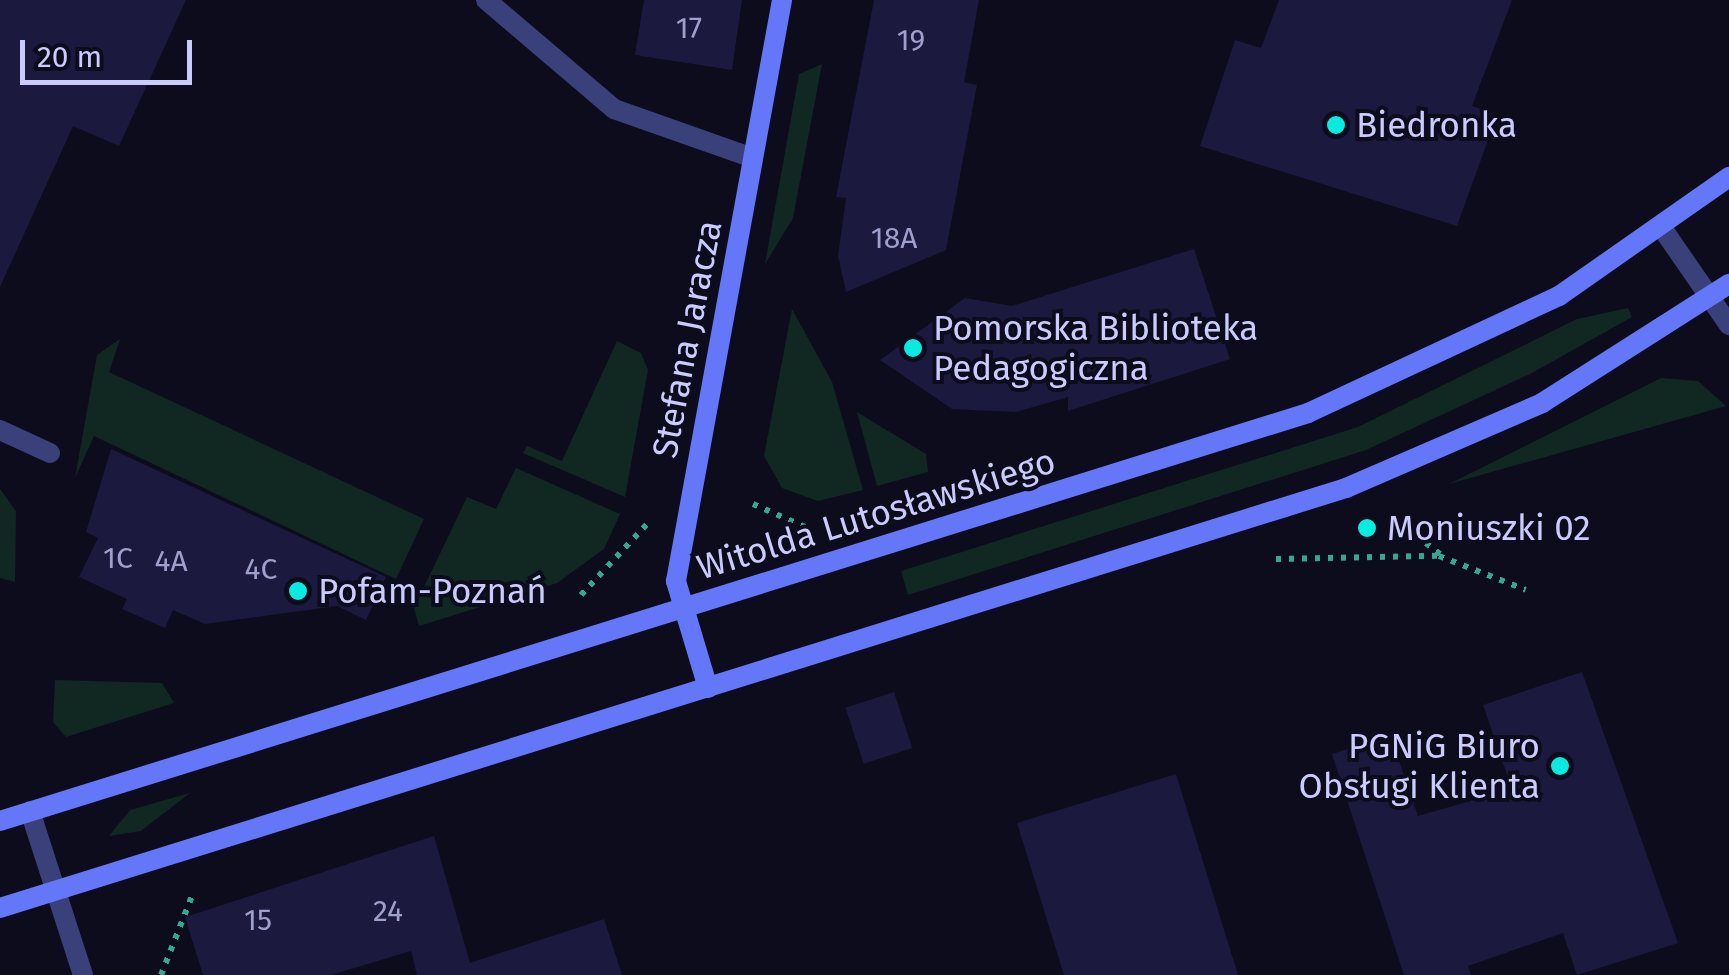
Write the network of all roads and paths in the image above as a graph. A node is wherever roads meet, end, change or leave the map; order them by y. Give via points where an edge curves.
1 (486, 0) edge
2 (782, 0) edge
3 (753, 158) junction
4 (1729, 177) edge
5 (1662, 228) junction
6 (1729, 284) edge
7 (1711, 298) junction
8 (1729, 325) edge
9 (0, 430) edge
10 (50, 452) dead end
11 (754, 504) dead end
12 (1394, 519) dead end
13 (822, 527) dead end
14 (1446, 558) junction
15 (1276, 559) dead end
16 (1526, 590) dead end
17 (684, 608) junction
18 (708, 688) junction
19 (30, 811) junction
20 (0, 821) edge
21 (56, 890) junction
22 (192, 896) dead end
23 (0, 908) edge
24 (84, 975) edge
25 (161, 975) edge

1 - 3 street via 614,109
2 - 3 main road, Stefana Jaracza
3 - 17 main road, Stefana Jaracza via 676,581
4 - 5 main road, Witolda Lutosławskiego
5 - 7 street
5 - 17 main road, Witolda Lutosławskiego via 1528,313 1324,407
6 - 7 main road
7 - 8 street
7 - 18 main road via 1542,403 1429,456
9 - 10 street
11 - 13 path
12 - 14 path
14 - 15 path
14 - 16 path
17 - 18 main road, Stefana Jaracza
17 - 19 main road, Witolda Lutosławskiego
18 - 21 main road
19 - 20 main road, Witolda Lutosławskiego
19 - 21 street
21 - 23 main road
21 - 24 street
22 - 25 path

